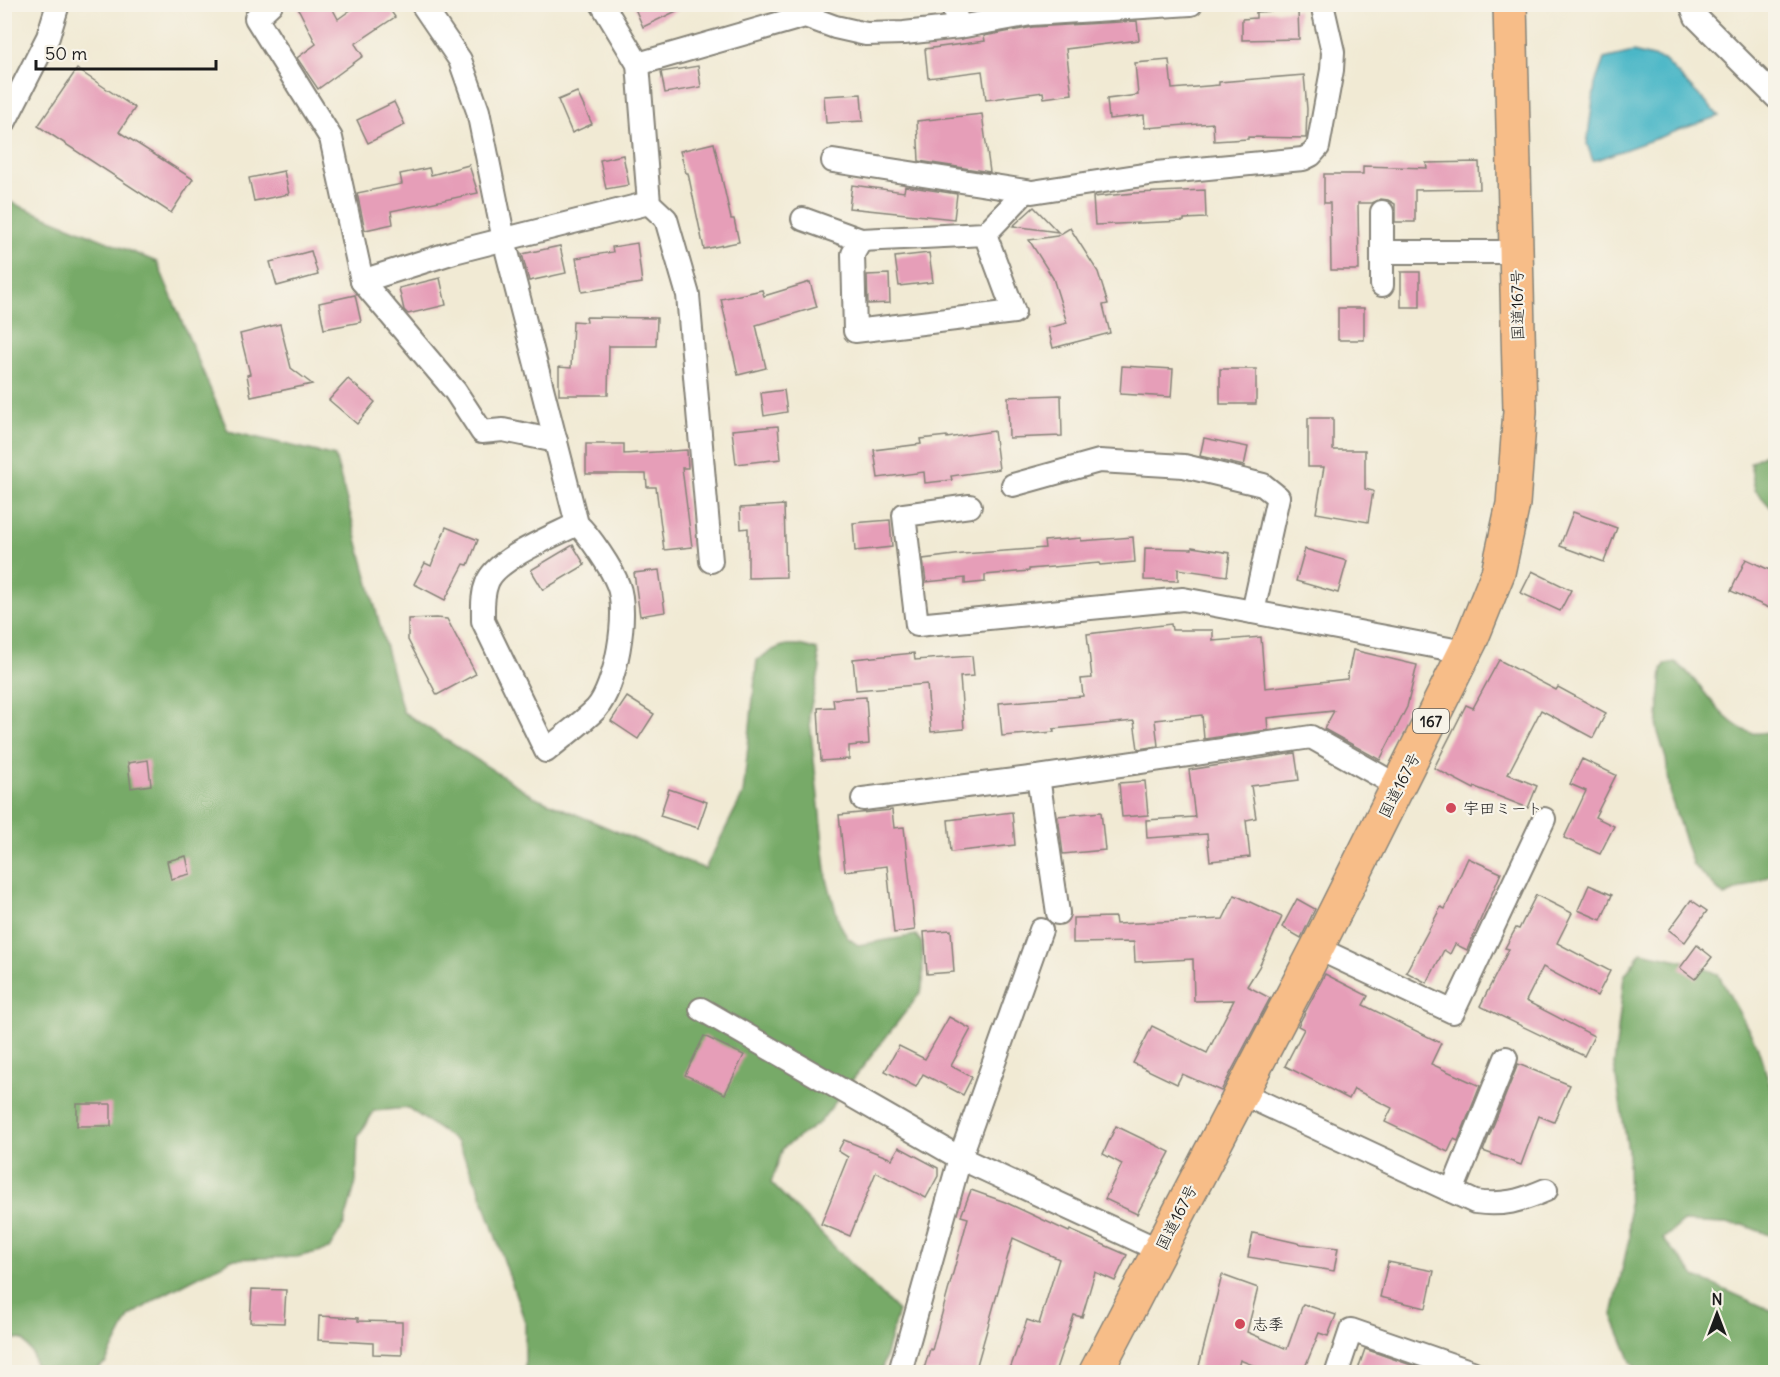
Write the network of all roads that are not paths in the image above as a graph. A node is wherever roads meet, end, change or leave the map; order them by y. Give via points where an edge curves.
1 (58, 4) edge
2 (271, 4) edge
3 (422, 4) edge
4 (602, 4) edge
5 (952, 4) edge
6 (1191, 4) edge
7 (1322, 4) edge
8 (1510, 4) edge
9 (1691, 4) edge
10 (801, 10) edge
11 (959, 27) junction
12 (638, 64) junction
13 (1776, 97) edge
14 (4, 123) edge
15 (833, 161) dead end
16 (1026, 191) junction
17 (650, 203) junction
18 (1382, 212) dead end
19 (803, 219) dead end
20 (985, 234) junction
21 (504, 240) junction
22 (861, 240) junction
23 (1382, 252) junction
24 (1516, 252) junction
25 (362, 281) junction
26 (1382, 285) dead end
27 (556, 441) junction
28 (1013, 485) dead end
29 (970, 506) dead end
30 (577, 524) junction
31 (711, 561) dead end
32 (1253, 612) junction
33 (1465, 652) junction
34 (1038, 777) junction
35 (1398, 786) junction
36 (863, 799) dead end
37 (1544, 819) dead end
38 (1058, 913) dead end
39 (1041, 930) dead end
40 (1317, 948) junction
41 (701, 1009) dead end
42 (1506, 1058) dead end
43 (1241, 1093) junction
44 (960, 1158) junction
45 (1546, 1190) dead end
46 (1452, 1191) junction
47 (1159, 1250) junction
48 (900, 1372) edge
49 (1096, 1372) edge
50 (1337, 1372) edge
51 (1472, 1372) edge

1 - 14 street via 48,37
2 - 25 street via 256,18 331,138
3 - 21 street via 460,60 478,111
4 - 12 street
5 - 11 street
6 - 11 street via 1031,14
7 - 16 street via 1333,51 1332,70 1318,147 1311,154 1303,159
8 - 24 highway, 国道167号 / 167
9 - 13 street via 1696,17
10 - 11 street via 835,27 866,34
10 - 12 street
12 - 17 street
15 - 16 street
16 - 20 street
17 - 21 street
17 - 31 street via 666,219 688,295
18 - 23 street
19 - 22 street
20 - 22 street
20 - 22 street via 1014,312 855,331 853,254
21 - 25 street
21 - 27 street
23 - 24 street
23 - 26 street
24 - 33 highway, 国道167号 / 167 via 1520,411 1513,504 1498,573
25 - 27 street via 455,392 482,432 503,430
27 - 30 street
28 - 32 street via 1099,461 1184,466 1263,485 1278,497
29 - 32 street via 904,515 917,625 1183,599
30 - 30 street via 589,535 619,585 619,639 614,674 597,708 546,751 483,621 483,598 487,581 506,561
32 - 33 street
33 - 35 highway, 国道167号 / 167
34 - 35 street via 1311,737
34 - 36 street
34 - 38 street
35 - 40 highway, 国道167号 / 167
37 - 40 street via 1453,1012
39 - 44 street
40 - 43 highway, 国道167号 / 167
41 - 44 street
42 - 46 street
43 - 46 street
43 - 47 highway, 国道167号 / 167
44 - 47 street
44 - 48 street
45 - 46 street via 1510,1203 1492,1204 1475,1202
47 - 49 highway, 国道167号 / 167
50 - 51 street via 1351,1330

